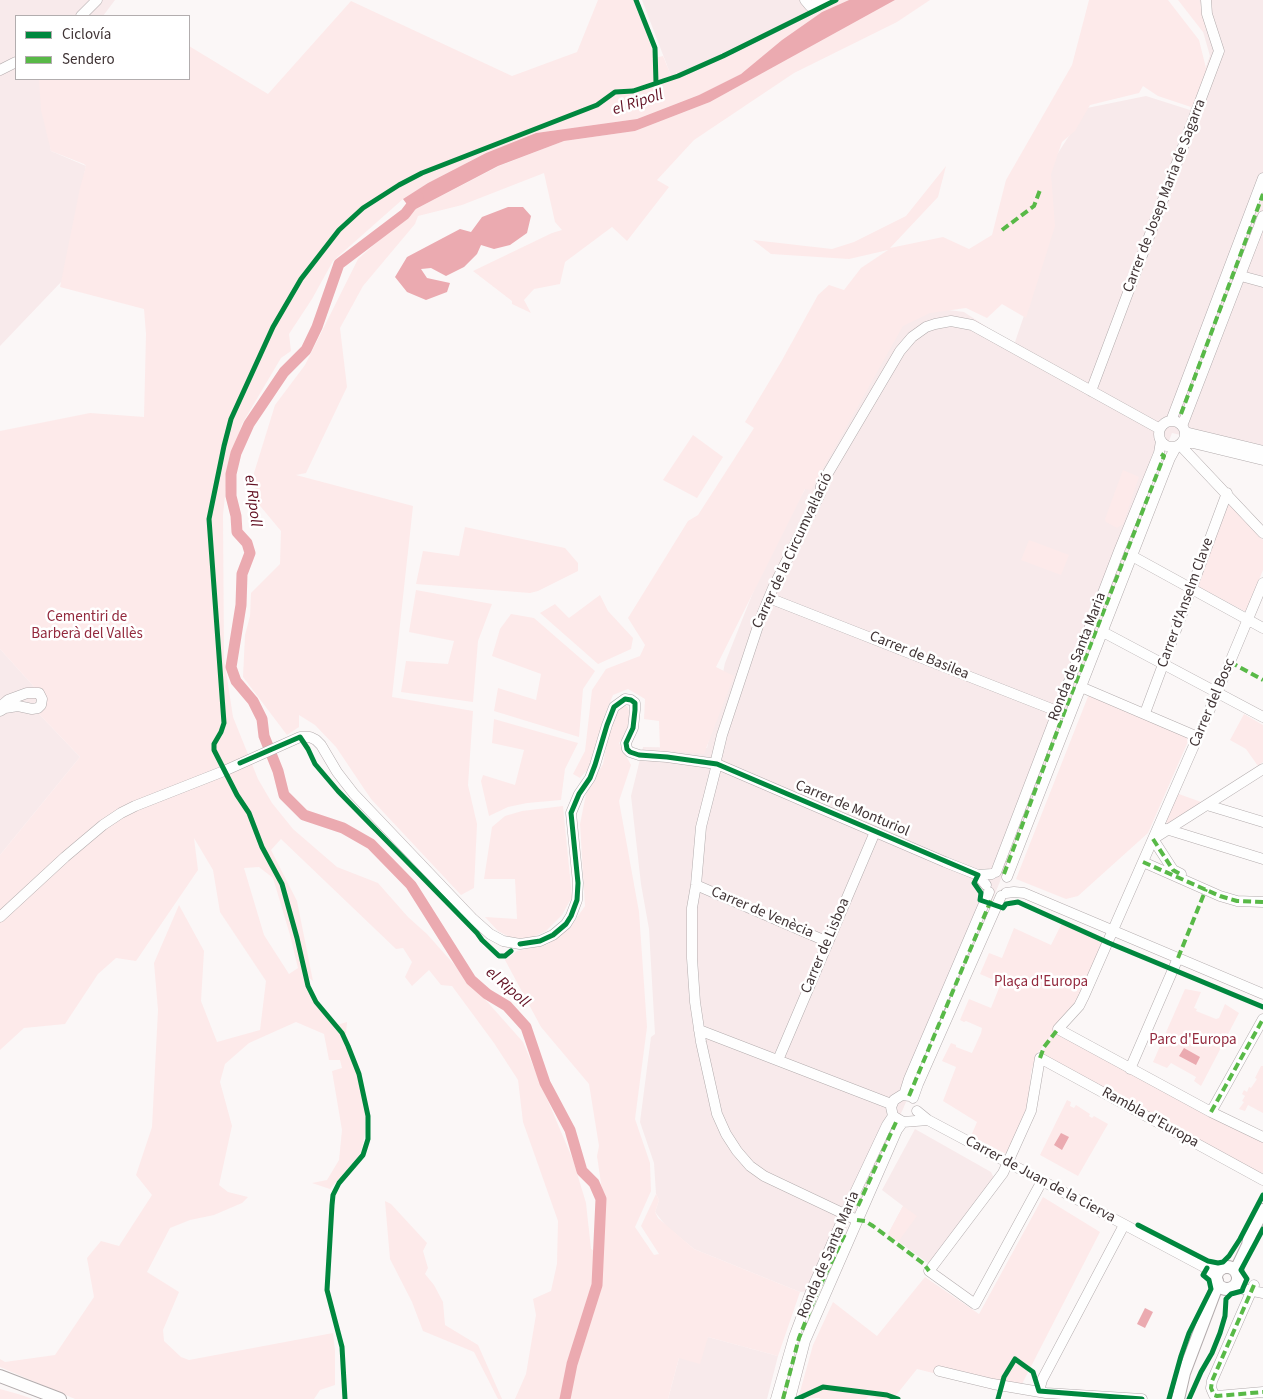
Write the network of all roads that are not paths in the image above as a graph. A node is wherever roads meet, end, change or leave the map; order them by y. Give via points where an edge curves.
1 (97, 0) edge
2 (805, 0) edge
3 (828, 0) edge
4 (1206, 0) edge
5 (82, 15) edge
6 (15, 62) edge
7 (0, 70) edge
8 (1263, 178) edge
9 (1263, 216) edge
10 (1241, 276) junction
11 (1263, 282) edge
12 (1091, 391) junction
13 (1171, 421) junction
14 (1160, 429) junction
15 (1183, 429) junction
16 (1161, 441) junction
17 (1180, 445) junction
18 (1263, 451) edge
19 (1263, 460) edge
20 (1226, 493) junction
21 (1263, 533) edge
22 (1132, 556) junction
23 (1263, 583) edge
24 (1191, 588) junction
25 (769, 598) junction
26 (1248, 620) junction
27 (1263, 628) edge
28 (1102, 632) junction
29 (1163, 664) junction
30 (1081, 687) junction
31 (1217, 693) junction
32 (0, 707) edge
33 (0, 711) edge
34 (1057, 711) junction
35 (1145, 713) junction
36 (1070, 716) junction
37 (1263, 717) edge
38 (1198, 737) junction
39 (717, 764) junction
40 (1261, 772) edge
41 (1207, 805) junction
42 (1263, 822) edge
43 (1159, 825) junction
44 (1171, 828) junction
45 (875, 832) junction
46 (1153, 839) junction
47 (1263, 859) edge
48 (1143, 862) junction
49 (994, 873) junction
50 (978, 875) junction
51 (1008, 878) junction
52 (696, 885) junction
53 (987, 888) junction
54 (1206, 889) junction
55 (1024, 893) junction
56 (1003, 894) junction
57 (1263, 902) edge
58 (0, 917) edge
59 (1112, 931) junction
60 (828, 942) junction
61 (1178, 958) junction
62 (1263, 994) edge
63 (1263, 1019) edge
64 (699, 1030) junction
65 (778, 1060) junction
66 (1130, 1069) junction
67 (909, 1097) junction
68 (892, 1104) junction
69 (1211, 1112) junction
70 (894, 1116) junction
71 (910, 1118) junction
72 (1263, 1137) edge
73 (1008, 1163) junction
74 (1262, 1177) edge
75 (1042, 1181) junction
76 (1263, 1210) edge
77 (845, 1214) junction
78 (857, 1220) junction
79 (1124, 1225) junction
80 (1250, 1235) junction
81 (1220, 1275) junction
82 (1235, 1282) junction
83 (1257, 1288) edge
84 (1263, 1293) edge
85 (1205, 1319) junction
86 (939, 1371) dead end
87 (0, 1376) edge
88 (1039, 1391) junction
89 (1262, 1392) edge
90 (60, 1399) edge
91 (776, 1399) edge
92 (790, 1399) edge
93 (1142, 1399) edge
94 (1178, 1399) edge

1 - 5 street
2 - 3 street via 810,6
4 - 12 street, Carrer de Josep Maria de Sagarra via 1219,51
6 - 7 street
8 - 13 street
9 - 10 street
10 - 11 street
10 - 15 street
12 - 14 street, Carrer de la Circumval·lació
12 - 25 street, Carrer de la Circumval·lació via 972,325 943,322 918,332 900,351 828,473
13 - 14 street
13 - 15 street
14 - 16 street
15 - 17 street
15 - 18 street
16 - 17 street via 1168,447
16 - 34 street, Ronda de Santa Maria
17 - 19 street via 1193,443
17 - 20 street
17 - 22 street, Ronda de Santa Maria via 1170,458
20 - 21 street
20 - 24 street, Carrer d'Anselm Clave
22 - 24 street
22 - 28 street, Ronda de Santa Maria
23 - 26 street, Carrer del Bosc
24 - 26 street
24 - 29 street, Carrer d'Anselm Clave
25 - 34 street, Carrer de Basilea
25 - 39 street, Carrer de la Circumval·lació via 724,726
26 - 27 street
26 - 31 street, Carrer del Bosc
28 - 29 street
28 - 30 street, Ronda de Santa Maria
29 - 31 street
29 - 35 street, Carrer d'Anselm Clave
30 - 35 street
30 - 36 street, Ronda de Santa Maria
31 - 37 street
31 - 38 street, Carrer del Bosc
32 - 33 street via 8,700 27,693 38,693 42,699 41,705 34,709 18,706
34 - 36 street, Carrer de Basilea
34 - 49 street, Ronda de Santa Maria
35 - 38 street
36 - 51 street, Ronda de Santa Maria
38 - 43 street, Carrer del Bosc
39 - 45 street, Carrer de Monturiol
39 - 52 street, Carrer de la Circumval·lació via 701,827
39 - 58 street, Carrer de Monturiol via 630,752 626,743 633,728 635,703 625,699 614,707 590,778 571,814 577,900 566,924 540,942 520,944 503,941 472,918 354,794 321,745 310,737 300,737 121,813
40 - 41 street
41 - 42 street
41 - 44 street
43 - 44 street
43 - 46 street, Carrer del Bosc
44 - 46 street
44 - 47 street
45 - 50 street, Carrer de Monturiol
45 - 60 street, Carrer de Lisboa
46 - 48 street, Carrer del Bosc
46 - 54 street via 1173,870
48 - 54 street
48 - 59 street, Carrer del Bosc
49 - 50 street, Carrer de Monturiol
49 - 51 street via 1000,872
49 - 53 street via 987,879
50 - 53 street, Carrer de Monturiol
51 - 55 street
51 - 56 street via 1009,888
52 - 60 street, Carrer de Venècia
52 - 64 street, Carrer de la Circumval·lació via 692,908 692,958
53 - 56 street via 993,895
53 - 67 street via 909,1079
54 - 57 street via 1237,901
55 - 56 street
55 - 59 street
56 - 67 street via 918,1084
59 - 61 street
59 - 66 street, Carrer del Bosc via 1082,1001 1058,1029
60 - 65 street, Carrer de Lisboa
61 - 62 street
61 - 66 street
63 - 69 street
64 - 65 street
64 - 77 street, Carrer de la Circumval·lació via 717,1114 737,1152 764,1176
65 - 68 street
66 - 69 street
67 - 68 street via 896,1098
67 - 71 street via 917,1103
68 - 70 street
69 - 72 street
70 - 71 street via 898,1120
70 - 77 street, Ronda de Santa Maria
71 - 73 street, Carrer de Juan de la Cierva via 928,1120
71 - 78 street, Ronda de Santa Maria via 897,1130
73 - 74 street, Rambla d'Europa via 1031,1112 1040,1058
73 - 75 street, Carrer de Juan de la Cierva
73 - 75 street via 929,1271 975,1304
75 - 79 street, Carrer de Juan de la Cierva
76 - 80 main road
77 - 78 street, Carrer de la Circumval·lació
77 - 91 street, Ronda de Santa Maria via 794,1337
78 - 92 street, Ronda de Santa Maria via 804,1341
79 - 81 street, Carrer de Juan de la Cierva
79 - 88 street
80 - 81 main road
80 - 82 main road
81 - 82 main road via 1222,1287
81 - 82 main road via 1231,1268
81 - 85 main road
82 - 83 street via 1246,1282
82 - 85 main road
83 - 84 street
83 - 89 street via 1211,1388 1217,1396
85 - 94 main road via 1184,1372
86 - 88 street
87 - 90 main road
88 - 93 street

